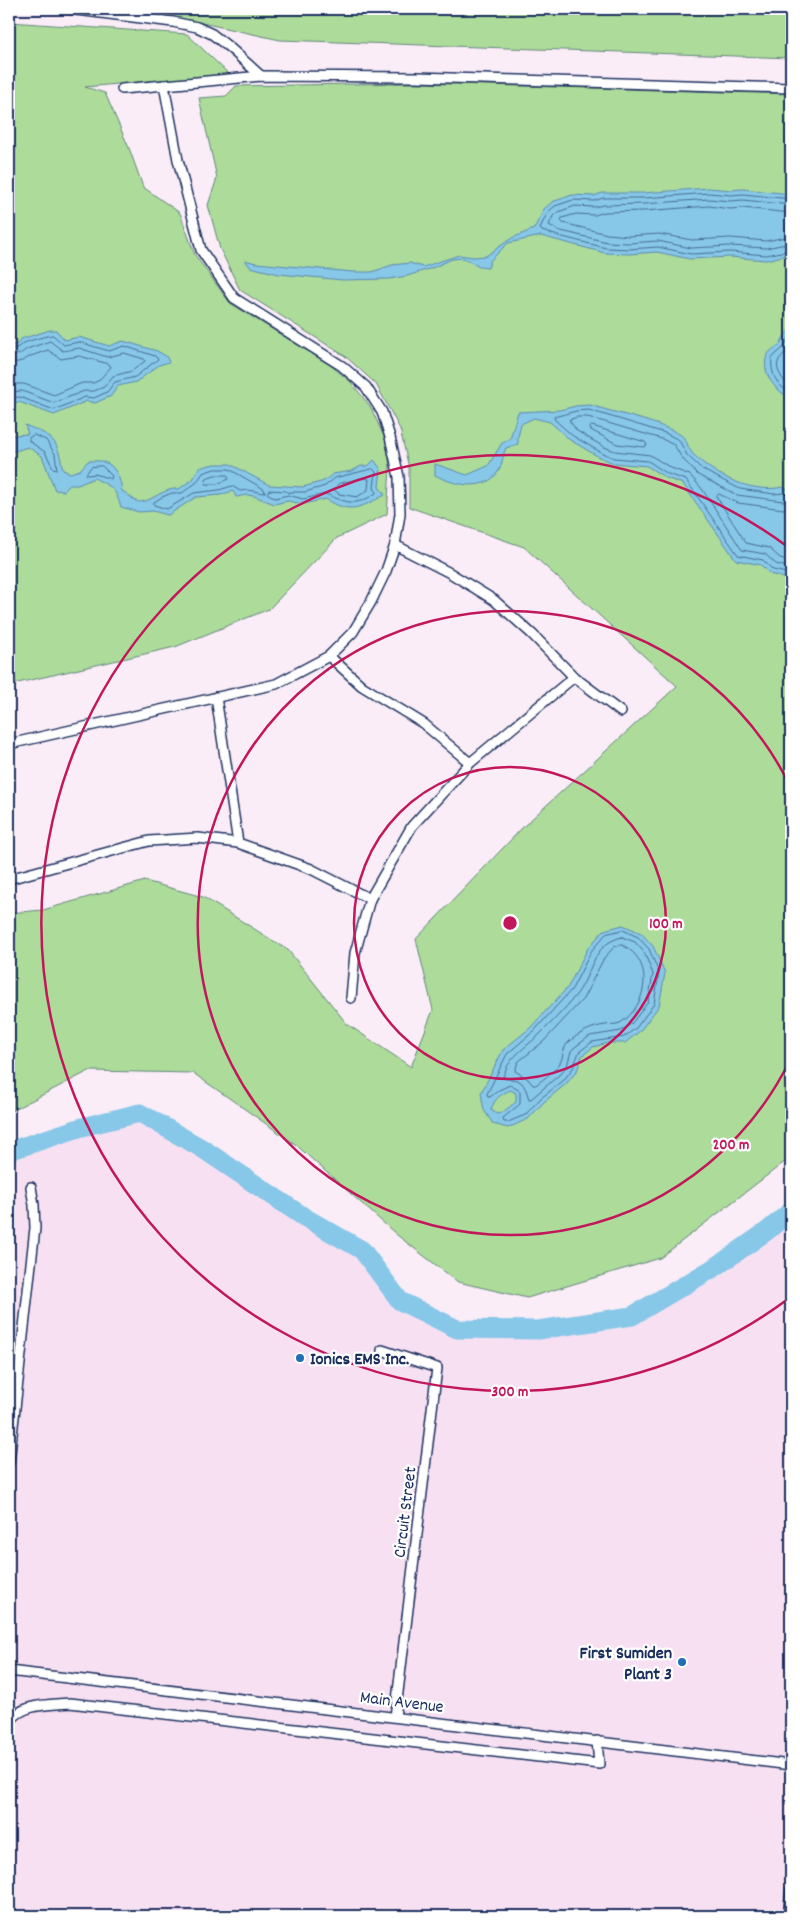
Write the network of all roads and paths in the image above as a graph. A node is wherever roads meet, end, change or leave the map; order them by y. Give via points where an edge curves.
1 (69, 9) edge
2 (261, 76) junction
3 (164, 85) junction
4 (122, 88) dead end
5 (791, 88) edge
6 (395, 545) junction
7 (329, 656) junction
8 (574, 677) junction
9 (216, 697) junction
10 (621, 712) dead end
11 (9, 744) edge
12 (470, 763) junction
13 (238, 843) junction
14 (9, 879) edge
15 (370, 899) junction
16 (351, 998) dead end
17 (31, 1187) dead end
18 (382, 1350) dead end
19 (9, 1462) edge
20 (9, 1671) edge
21 (395, 1717) junction
22 (9, 1723) edge
23 (596, 1741) junction
24 (791, 1765) edge
25 (791, 1890) edge
26 (788, 1916) edge

1 - 2 street via 197,27 212,34
2 - 3 street
2 - 5 street via 417,77
3 - 4 street
3 - 6 street via 178,160 201,250 234,298 342,366 366,387 382,412 399,477 400,514
6 - 7 street via 371,602 353,632
6 - 8 street via 494,600
7 - 9 street via 276,684
7 - 12 street via 362,686 424,724
8 - 10 street
8 - 12 street
9 - 11 street
9 - 13 street
12 - 15 street via 412,826
13 - 14 street via 198,838 149,841
13 - 15 street via 311,869
15 - 16 street via 355,953
17 - 19 street via 35,1228
18 - 21 street, Circuit Street via 437,1368
20 - 21 street, Main Avenue
21 - 23 street, Main Avenue
22 - 23 street via 28,1707 70,1703 599,1764
23 - 24 street, Main Avenue
25 - 26 street

